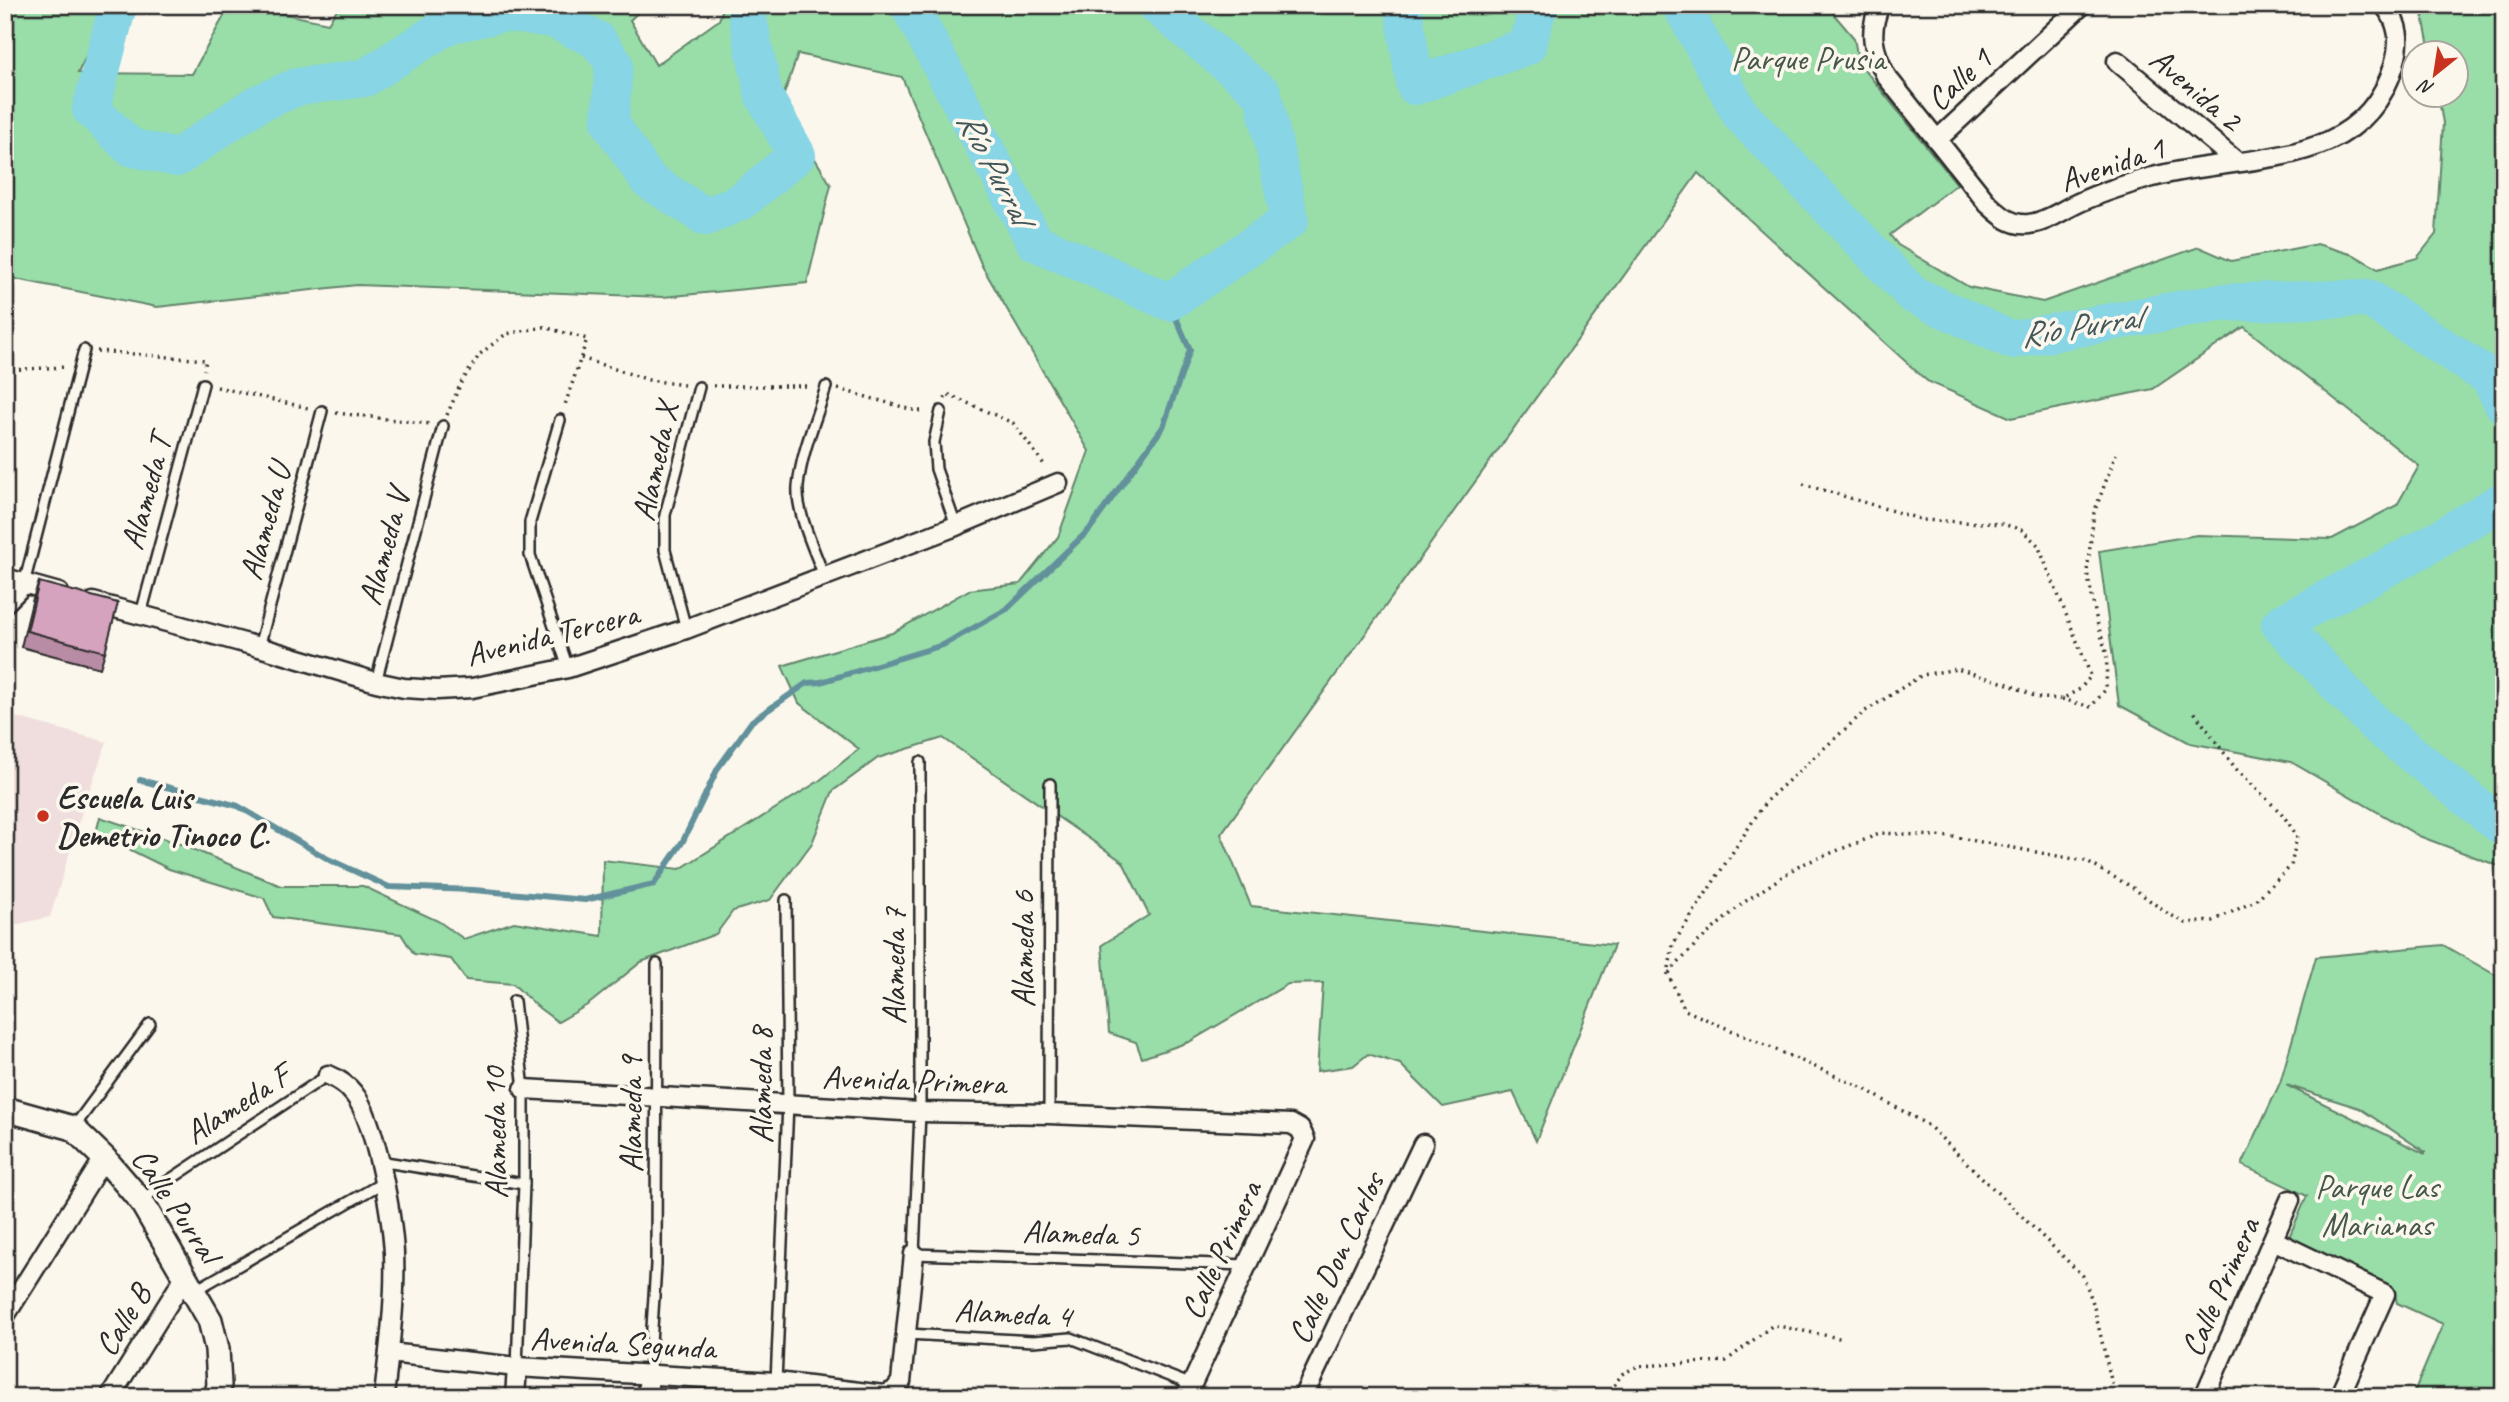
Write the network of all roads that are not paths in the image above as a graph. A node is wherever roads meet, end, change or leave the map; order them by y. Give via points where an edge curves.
1 (1880, 5) edge
2 (2082, 5) edge
3 (2384, 5) edge
4 (2117, 61) dead end
5 (1937, 140) junction
6 (2237, 162) junction
7 (84, 350) road end
8 (202, 384) road end
9 (699, 387) dead end
10 (826, 387) dead end
11 (322, 411) road end
12 (942, 411) dead end
13 (559, 420) road end
14 (443, 426) road end
15 (1058, 482) dead end
16 (956, 526) junction
17 (824, 576) junction
18 (5, 578) edge
19 (24, 584) junction
20 (5, 603) edge
21 (141, 614) junction
22 (686, 629) junction
23 (259, 647) junction
24 (568, 668) junction
25 (376, 682) junction
26 (920, 762) dead end
27 (1050, 784) dead end
28 (786, 900) dead end
29 (657, 964) dead end
30 (514, 1001) dead end
31 (150, 1024) dead end
32 (328, 1075) joint
33 (524, 1089) junction
34 (658, 1098) junction
35 (788, 1104) junction
36 (5, 1109) edge
37 (920, 1112) junction
38 (1049, 1114) junction
39 (73, 1128) junction
40 (1300, 1129) joint
41 (1423, 1144) dead end
42 (104, 1158) junction
43 (379, 1161) junction
44 (384, 1181) junction
45 (524, 1184) junction
46 (2290, 1200) dead end
47 (141, 1201) junction
48 (2273, 1240) junction
49 (914, 1254) junction
50 (1247, 1265) junction
51 (190, 1283) junction
52 (5, 1316) edge
53 (907, 1334) junction
54 (389, 1353) junction
55 (517, 1367) junction
56 (649, 1375) junction
57 (776, 1390) edge
58 (1189, 1391) edge
59 (855, 1394) edge
60 (110, 1397) edge
61 (216, 1397) edge
62 (384, 1397) edge
63 (515, 1397) edge
64 (647, 1397) edge
65 (1303, 1397) edge
66 (2204, 1397) edge
67 (2339, 1397) edge

1 - 5 street, Avenida 1 via 1871,37 1875,55
2 - 5 street, Calle 1
3 - 6 street, Avenida 1 via 2394,17 2398,54 2390,78 2365,118 2346,134 2293,154
4 - 6 street, Avenida 2
5 - 6 street, Avenida 1 via 1988,204 2015,224 2046,219 2079,202 2153,177
7 - 19 lane
8 - 21 lane, Alameda T
9 - 22 lane, Alameda X via 665,515 665,550
10 - 17 lane via 797,489
11 - 23 lane, Alameda U
12 - 16 lane via 934,442 936,469
13 - 24 lane via 530,522 530,555
14 - 25 lane, Alameda V
15 - 16 street, Avenida Tercera
16 - 17 street, Avenida Tercera
17 - 22 street, Avenida Tercera
18 - 19 street, Avenida Tercera
19 - 20 street
19 - 21 street, Avenida Tercera
21 - 23 street, Avenida Tercera
22 - 24 street, Avenida Tercera
23 - 25 street, Avenida Tercera
24 - 25 street, Avenida Tercera via 472,688 404,688
26 - 37 lane, Alameda 7
27 - 38 lane, Alameda 6
28 - 35 lane, Alameda 8
29 - 34 lane, Alameda 9
30 - 33 lane, Alameda 10
31 - 39 lane
32 - 43 street via 355,1094 367,1117
32 - 47 lane, Alameda F
33 - 34 street, Avenida Primera
33 - 45 lane, Alameda 10
34 - 35 street, Avenida Primera
34 - 56 lane, Alameda 9
35 - 37 street, Avenida Primera
35 - 57 lane, Alameda 8
36 - 39 street, Calle Purral
37 - 38 street, Avenida Primera
37 - 49 lane, Alameda 7
38 - 40 street, Avenida Primera via 1290,1124
39 - 42 street, Calle Purral
40 - 50 street, Calle Primera via 1305,1139
41 - 65 street, Calle Don Carlos
42 - 47 street, Calle Purral
42 - 52 street
43 - 44 street
43 - 45 lane
44 - 51 lane
44 - 54 street via 394,1251
45 - 55 lane, Alameda 10
46 - 48 street, Calle Primera
47 - 51 street, Calle Purral
48 - 66 street, Calle Primera
48 - 67 street via 2385,1294
49 - 50 lane, Alameda 5
49 - 53 street
50 - 58 street, Calle Primera
51 - 60 street, Calle B
51 - 61 street, Calle Purral via 210,1320 217,1349
53 - 58 lane, Alameda 4 via 1033,1341 1071,1338
53 - 59 street, Avenida Segunda via 901,1382 894,1391
54 - 55 street, Avenida Segunda
54 - 62 street
55 - 56 street, Avenida Segunda
55 - 63 street
56 - 57 street, Avenida Segunda
56 - 64 street
57 - 59 street, Avenida Segunda

